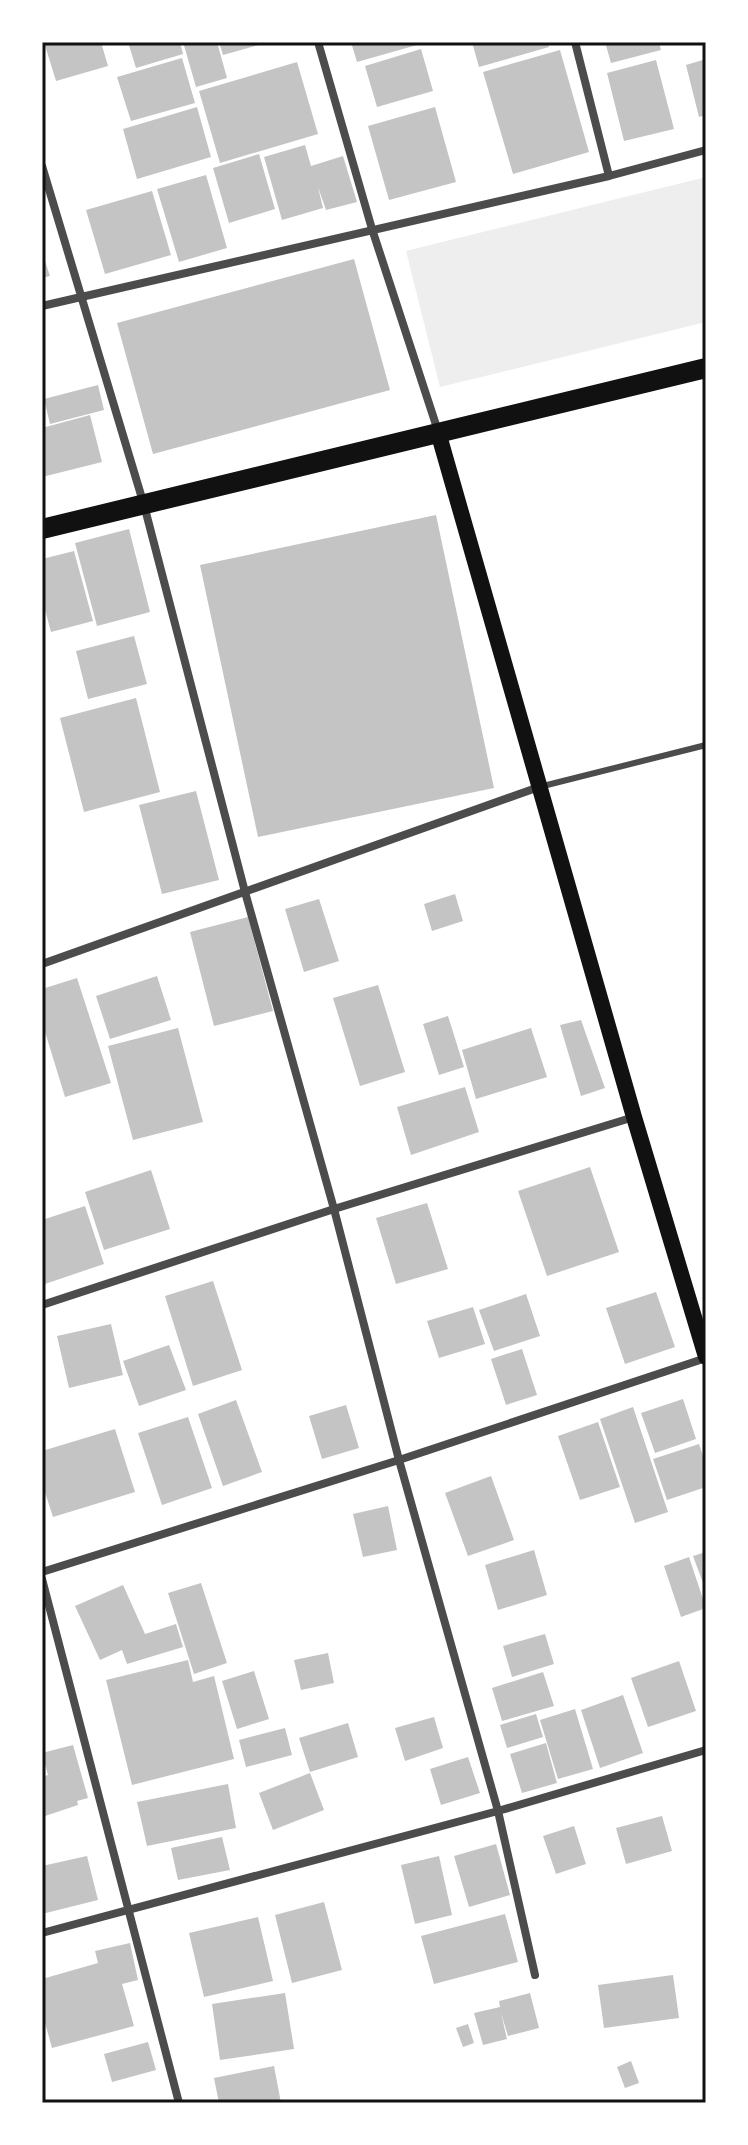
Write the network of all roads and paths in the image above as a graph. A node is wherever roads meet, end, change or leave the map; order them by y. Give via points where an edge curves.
1 (318, 42) edge
2 (575, 42) edge
3 (706, 150) edge
4 (42, 166) edge
5 (609, 176) junction
6 (372, 229) junction
7 (82, 295) junction
8 (42, 306) edge
9 (706, 368) edge
10 (438, 432) junction
11 (144, 505) junction
12 (42, 529) edge
13 (706, 745) edge
14 (540, 786) junction
15 (245, 892) junction
16 (42, 964) edge
17 (634, 1117) junction
18 (334, 1209) junction
19 (42, 1305) edge
20 (706, 1358) edge
21 (399, 1460) junction
22 (42, 1572) edge
23 (42, 1579) edge
24 (706, 1750) edge
25 (498, 1811) junction
26 (128, 1911) junction
27 (42, 1933) edge
28 (535, 1975) dead end
29 (179, 2103) edge

1 - 6 street
2 - 5 street
3 - 5 street
4 - 7 street
5 - 6 street
6 - 7 street
6 - 10 street
7 - 8 street
7 - 11 street
9 - 10 main road
10 - 11 main road
10 - 14 main road
11 - 12 main road
11 - 15 street
13 - 14 lane
14 - 15 street
14 - 17 main road
15 - 16 street
15 - 18 street
17 - 18 street
17 - 20 main road
18 - 19 street
18 - 21 street
20 - 21 street
21 - 22 street
21 - 25 street
23 - 26 street
24 - 25 street
25 - 26 street
25 - 28 street
26 - 27 street
26 - 29 street

